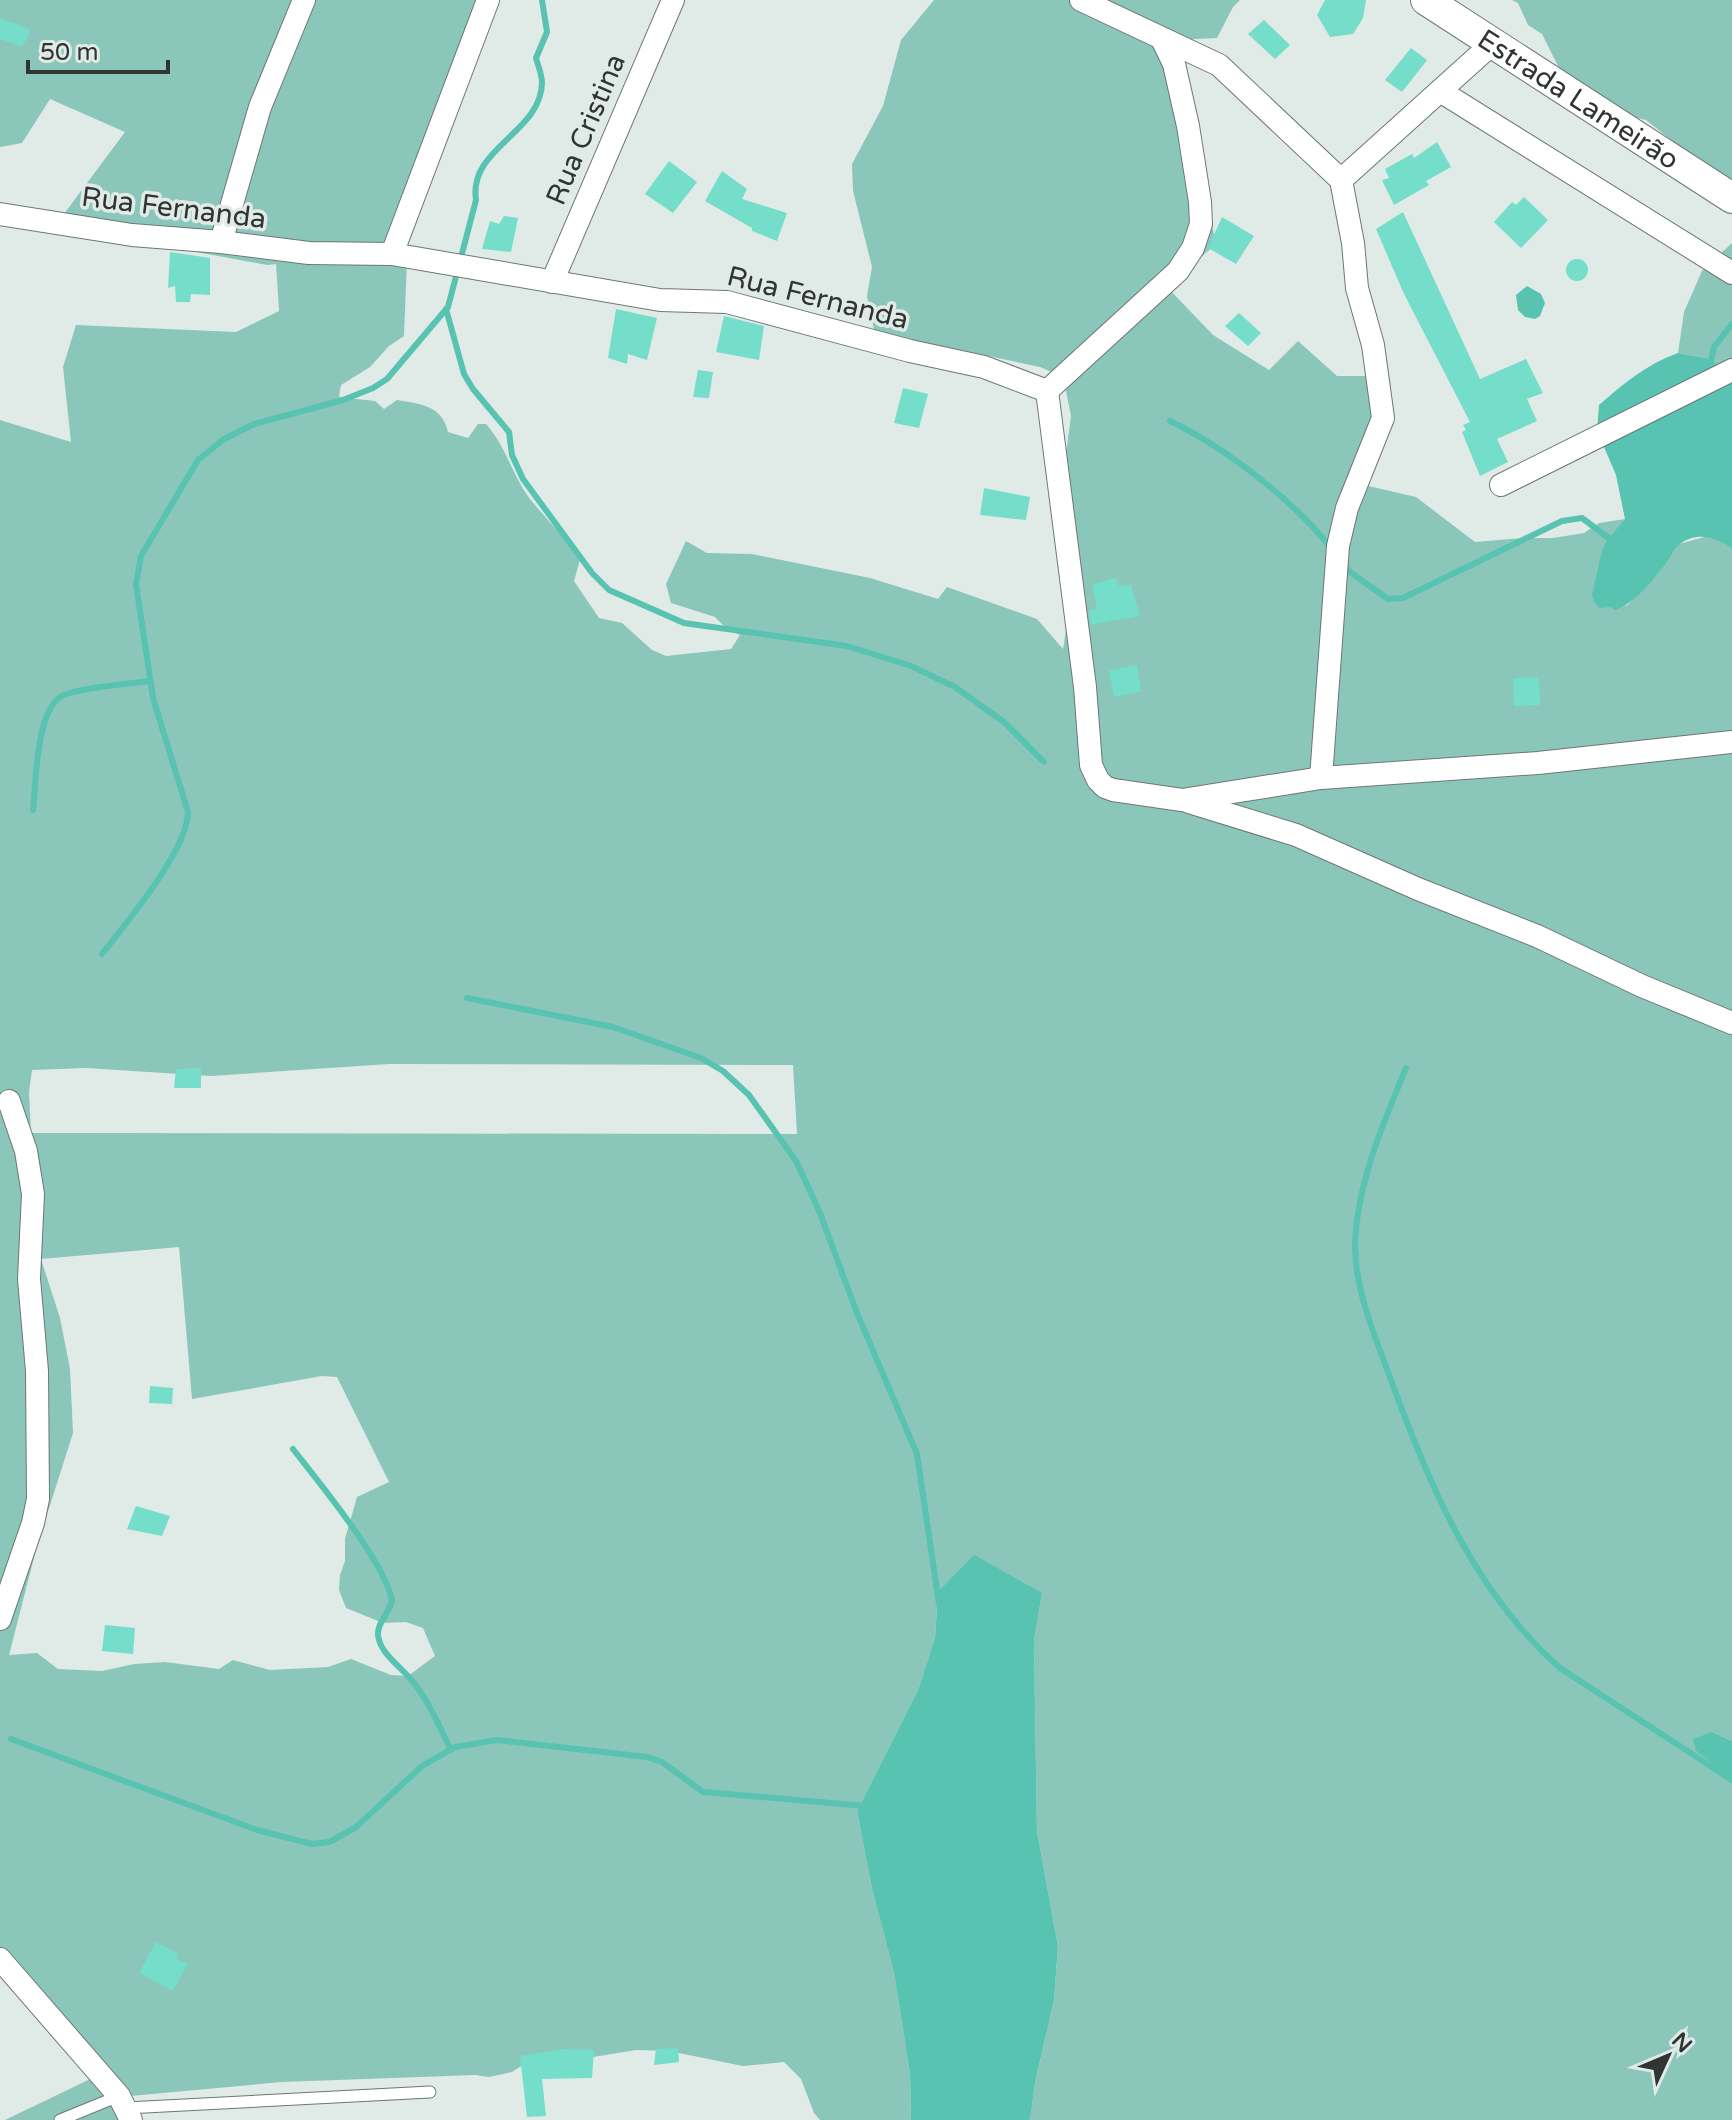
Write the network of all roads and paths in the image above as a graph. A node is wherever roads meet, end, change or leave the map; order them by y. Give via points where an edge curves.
1 (304, 0) edge
2 (488, 0) edge
3 (673, 0) edge
4 (1081, 0) edge
5 (1426, 0) edge
6 (1162, 39) junction
7 (1493, 43) junction
8 (1440, 91) junction
9 (1341, 180) junction
10 (1732, 198) edge
11 (0, 214) edge
12 (221, 242) junction
13 (392, 254) junction
14 (1732, 273) edge
15 (552, 282) junction
16 (1732, 370) edge
17 (1047, 391) junction
18 (1501, 485) dead end
19 (1732, 742) edge
20 (1321, 778) junction
21 (1182, 800) junction
22 (1732, 1023) edge
23 (9, 1101) dead end
24 (0, 1619) edge
25 (0, 1959) edge
26 (430, 2092) dead end
27 (125, 2108) edge
28 (60, 2120) edge

1 - 12 street via 260,107
2 - 13 street
3 - 15 street, Rua Cristina
4 - 6 street
5 - 7 street, Estrada Lameirão
6 - 9 street via 1231,75
6 - 17 street via 1174,64 1188,126 1201,224 1178,271
7 - 8 street
7 - 10 street, Estrada Lameirão
8 - 9 street
8 - 14 street
9 - 20 street via 1383,418 1347,508 1338,546
11 - 12 street, Rua Fernanda via 132,235
12 - 13 street, Rua Fernanda via 309,253
13 - 15 street, Rua Fernanda
15 - 17 street, Rua Fernanda via 660,300 738,304 984,367
16 - 18 street
17 - 21 street via 1091,765 1105,787
19 - 20 street
20 - 21 street
21 - 22 street via 1296,835
23 - 24 street via 33,1194 29,1279 37,1371 38,1499
25 - 27 street
26 - 27 lane
27 - 28 lane

